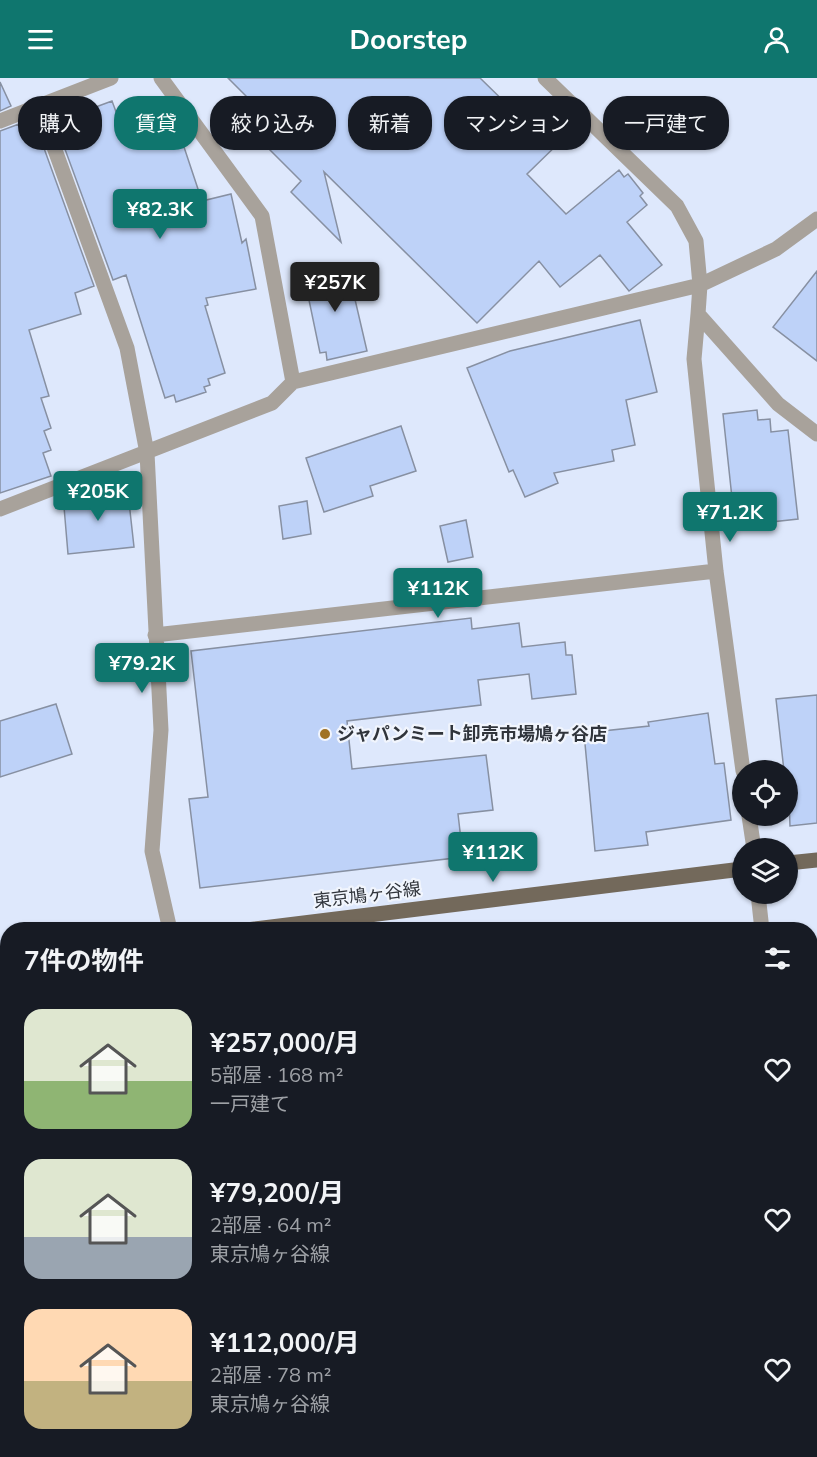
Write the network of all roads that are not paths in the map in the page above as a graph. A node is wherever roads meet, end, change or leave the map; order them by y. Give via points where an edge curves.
1 (111, 78) edge
2 (161, 78) edge
3 (545, 78) edge
4 (65, 96) edge
5 (18, 114) edge
6 (0, 121) edge
7 (55, 150) edge
8 (817, 219) edge
9 (700, 285) junction
10 (698, 314) junction
11 (293, 382) junction
12 (817, 434) edge
13 (147, 453) junction
14 (0, 509) edge
15 (716, 570) junction
16 (155, 635) junction
17 (742, 760) edge
18 (817, 860) edge
19 (798, 862) edge
20 (732, 870) edge
21 (759, 904) edge
22 (168, 922) edge
23 (312, 922) edge
24 (761, 922) edge

1 - 4 street
2 - 11 street via 261,216
3 - 9 street via 677,206 696,242
5 - 6 street
7 - 13 street via 127,348
8 - 9 street via 776,249
9 - 10 street
9 - 11 street
10 - 12 street via 778,404
10 - 15 street via 694,359
11 - 13 street via 272,403
13 - 14 street
13 - 16 street
15 - 16 street
15 - 17 street
16 - 22 street via 161,730 152,851
18 - 19 main road
20 - 23 main road, 東京鳩ヶ谷線
21 - 24 street

